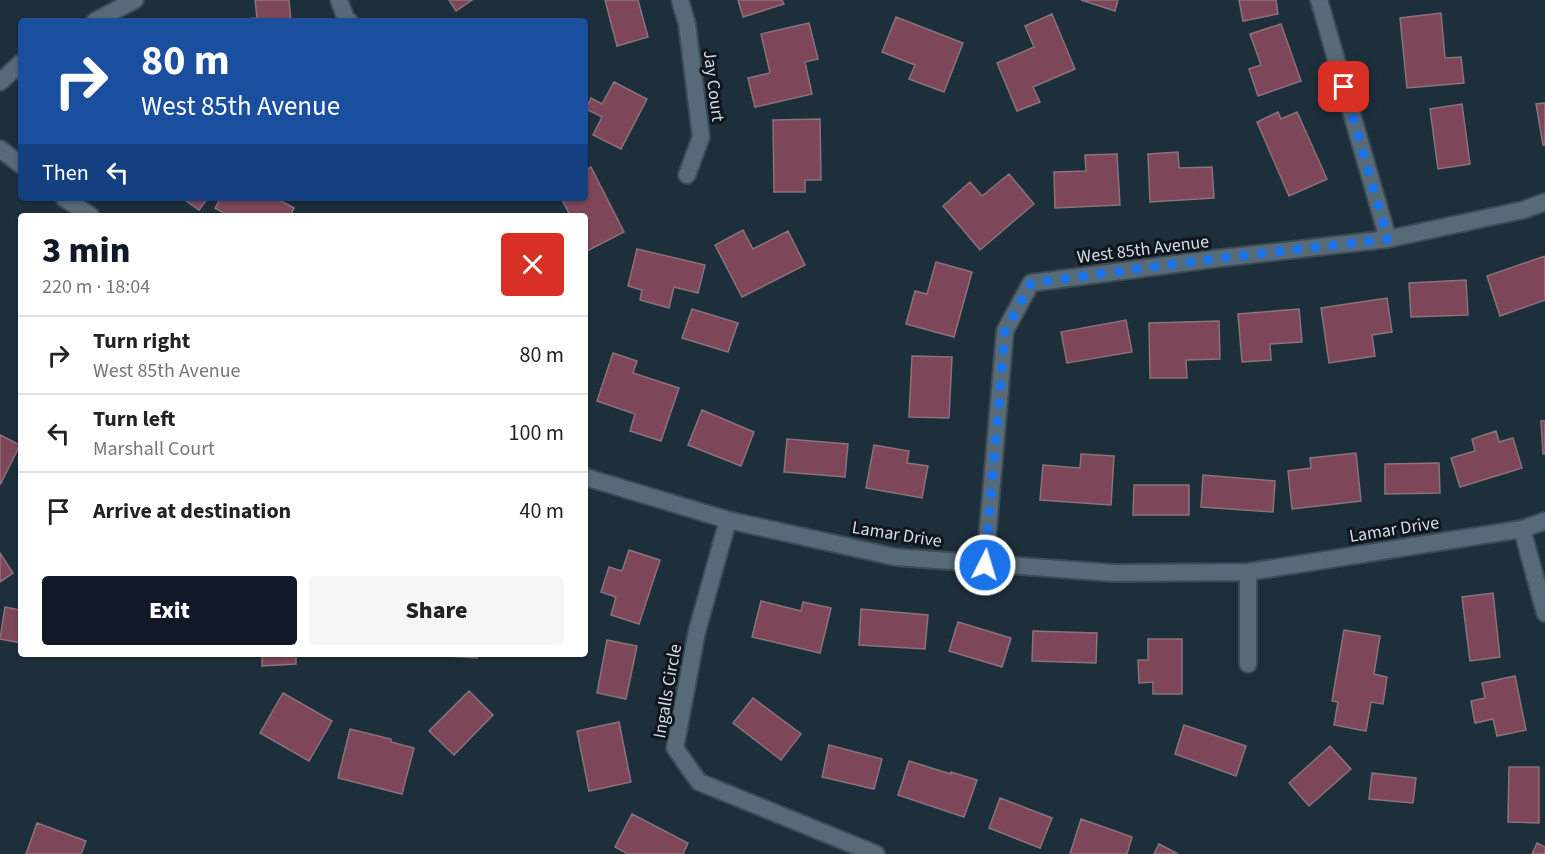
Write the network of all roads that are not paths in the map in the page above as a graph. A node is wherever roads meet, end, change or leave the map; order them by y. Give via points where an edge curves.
1 (135, 0) edge
2 (339, 0) edge
3 (680, 0) edge
4 (1318, 0) edge
5 (101, 18) edge
6 (346, 18) edge
7 (18, 66) edge
8 (0, 82) edge
9 (0, 149) edge
10 (18, 163) edge
11 (687, 175) dead end
12 (68, 201) edge
13 (1545, 202) edge
14 (86, 213) edge
15 (1388, 239) junction
16 (588, 478) edge
17 (728, 520) junction
18 (1545, 521) edge
19 (1522, 529) junction
20 (985, 565) junction
21 (1248, 572) junction
22 (1545, 613) edge
23 (1248, 664) dead end
24 (876, 854) edge

1 - 5 street
2 - 6 street
3 - 11 street, Jay Court via 687,24 701,137
4 - 15 street
7 - 8 street
9 - 10 street
12 - 14 street
13 - 15 street, West 85th Avenue
15 - 20 street, West 85th Avenue via 1031,283 1005,331
16 - 17 street, Lamar Drive
17 - 20 street, Lamar Drive via 895,557
17 - 24 street, Ingalls Circle via 697,631 675,748 699,782
18 - 19 street, Lamar Drive
19 - 21 street, Lamar Drive
19 - 22 street
20 - 21 street, Lamar Drive via 1114,573
21 - 23 street

